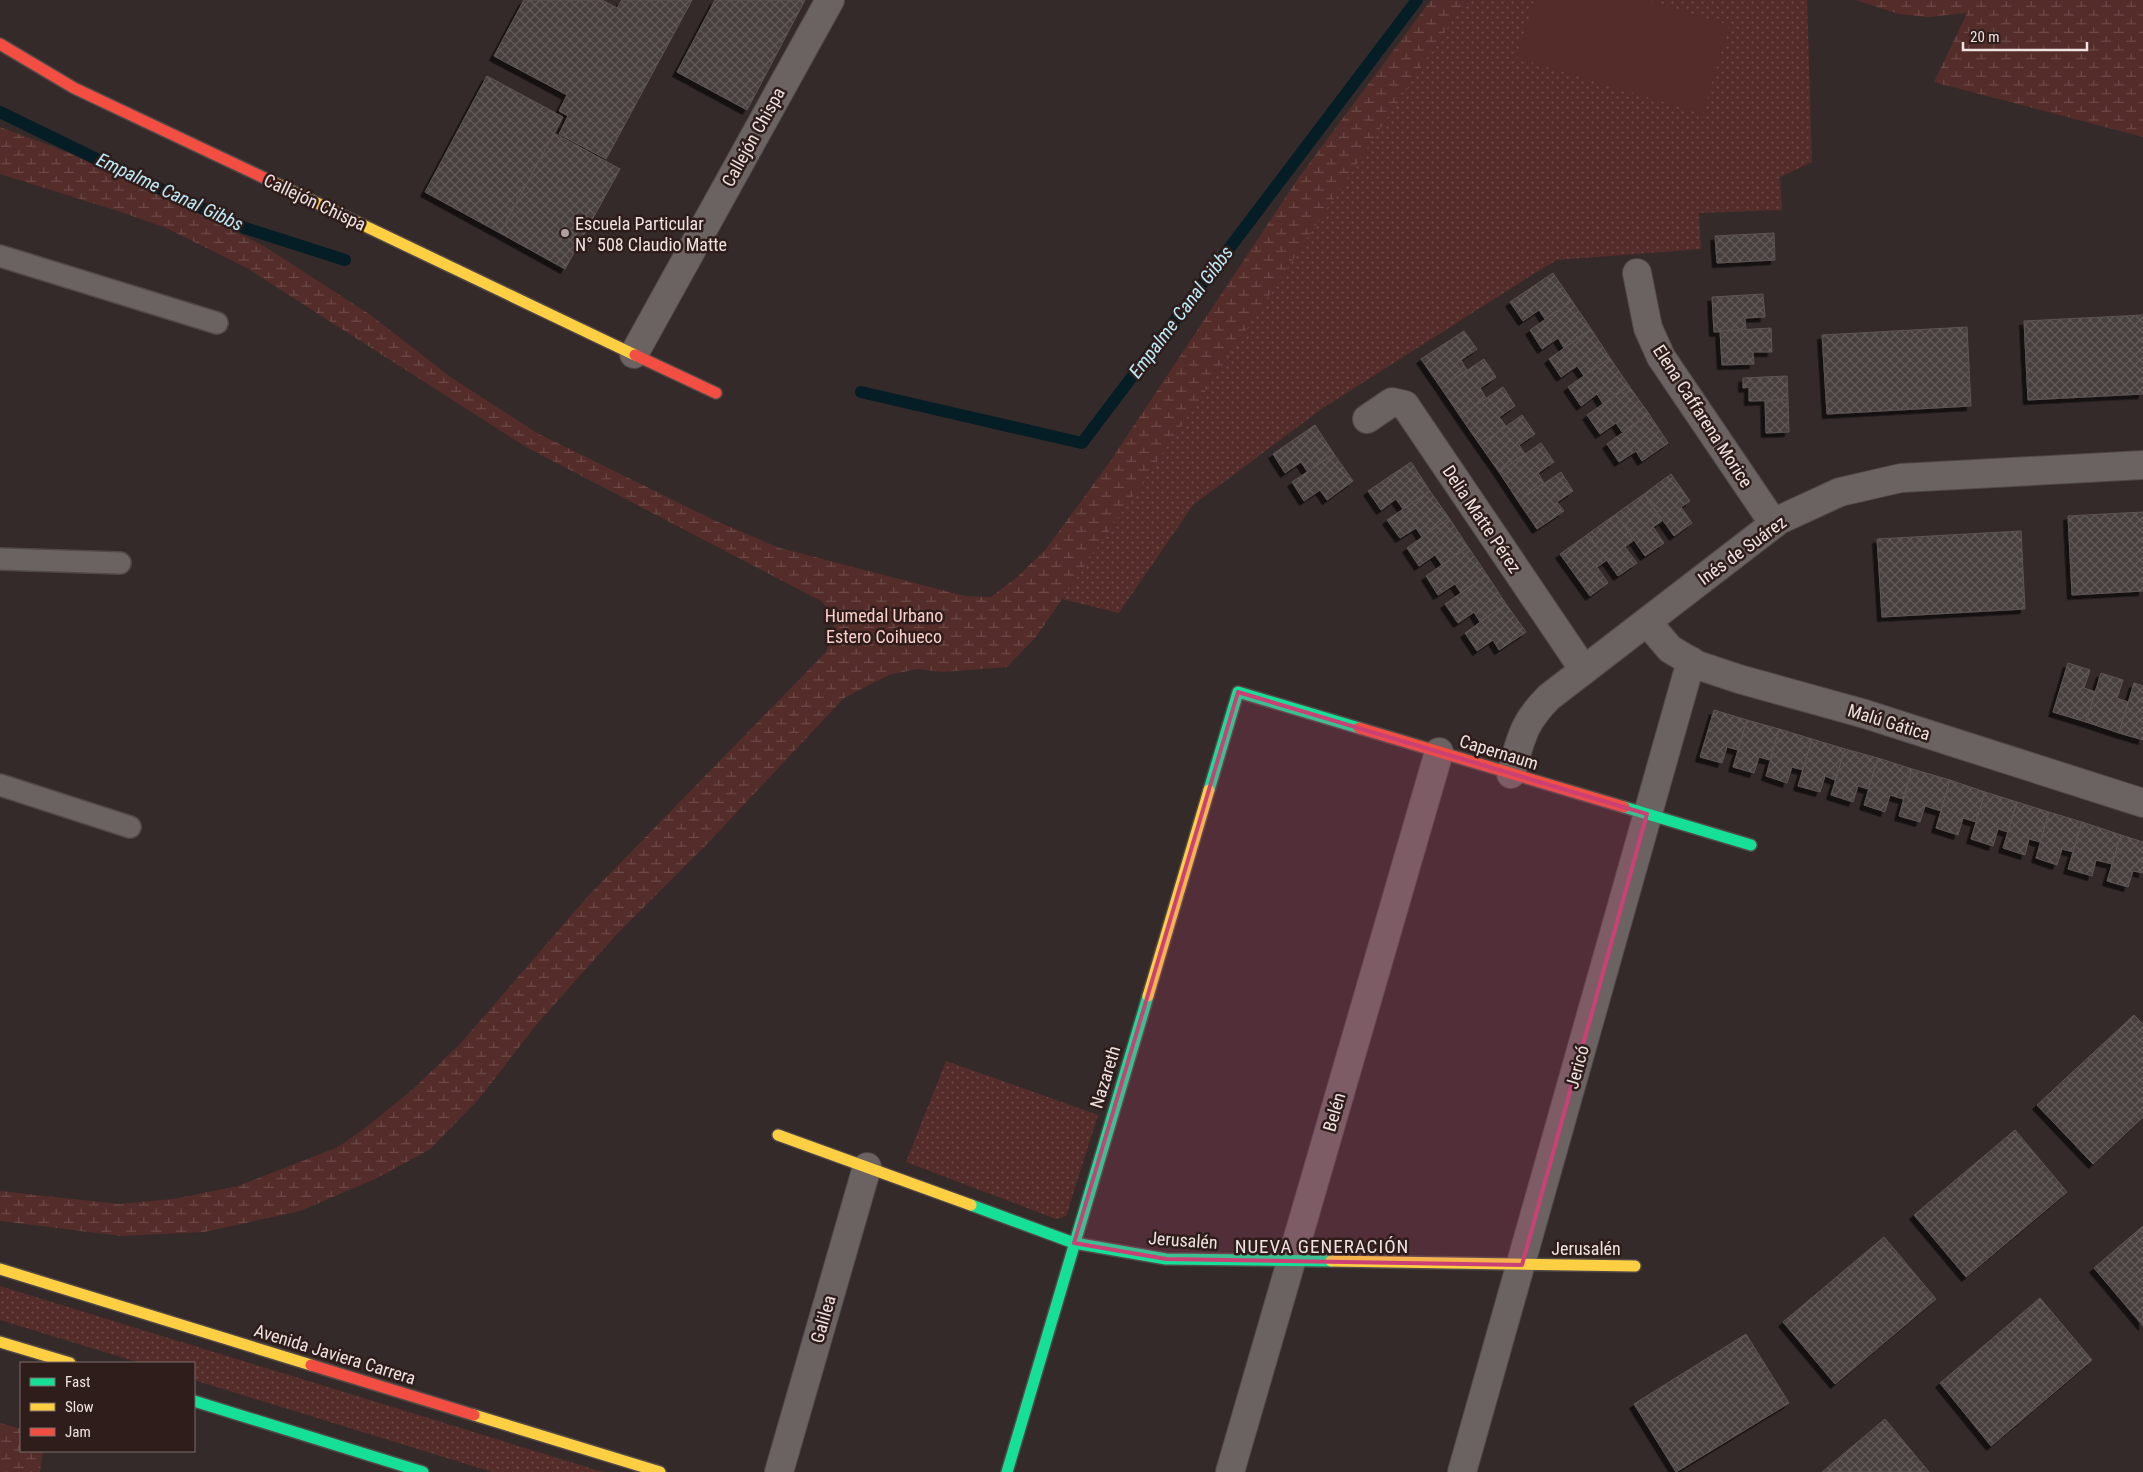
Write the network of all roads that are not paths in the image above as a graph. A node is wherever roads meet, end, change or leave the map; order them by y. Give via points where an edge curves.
1 (830, 0) edge
2 (0, 44) edge
3 (0, 256) edge
4 (1637, 273) dead end
5 (217, 323) dead end
6 (634, 354) junction
7 (716, 393) dead end
8 (1367, 419) dead end
9 (2143, 465) edge
10 (1774, 524) junction
11 (0, 559) edge
12 (120, 563) dead end
13 (1646, 622) junction
14 (1691, 661) junction
15 (1584, 670) junction
16 (1238, 692) joint
17 (1439, 752) junction
18 (1511, 774) junction
19 (0, 785) edge
20 (2143, 803) edge
21 (1647, 814) junction
22 (130, 827) dead end
23 (1751, 845) dead end
24 (778, 1136) dead end
25 (867, 1167) junction
26 (1074, 1243) junction
27 (1291, 1261) junction
28 (1522, 1265) junction
29 (1635, 1266) dead end
30 (0, 1269) edge
31 (0, 1342) edge
32 (67, 1362) edge
33 (195, 1401) edge
34 (423, 1472) edge
35 (660, 1472) edge
36 (779, 1472) edge
37 (1007, 1472) edge
38 (1230, 1472) edge
39 (1462, 1472) edge

1 - 6 street, Callejón Chispa
2 - 6 street, Callejón Chispa via 74,88
3 - 5 lane
4 - 10 street, Elena Caffarena Morice via 1648,328 1661,357
6 - 7 street, Callejón Chispa
8 - 15 street, Delia Matte Pérez via 1392,402 1405,405
9 - 10 street, Inés de Suárez via 1900,478 1840,492
10 - 13 street, Inés de Suárez
11 - 12 lane
13 - 14 street, Malú Gática via 1670,649
13 - 15 street, Inés de Suárez
14 - 20 street, Malú Gática
14 - 21 street, Jericó
15 - 18 street, Inés de Suárez via 1535,711 1525,726
16 - 17 street, Capernaum
16 - 26 street, Nazareth
17 - 18 street, Capernaum
17 - 27 street, Belén
18 - 21 street, Capernaum
19 - 22 lane
21 - 23 street, Capernaum
21 - 28 street, Jericó
24 - 25 street, Jerusalén
25 - 26 street, Jerusalén
25 - 36 street, Galilea
26 - 27 street, Jerusalén via 1166,1259
26 - 37 street, Nazareth
27 - 28 street, Jerusalén
27 - 38 street, Belén
28 - 29 street, Jerusalén
28 - 39 street, Jericó
30 - 35 street, Avenida Javiera Carrera
31 - 32 street
33 - 34 street

